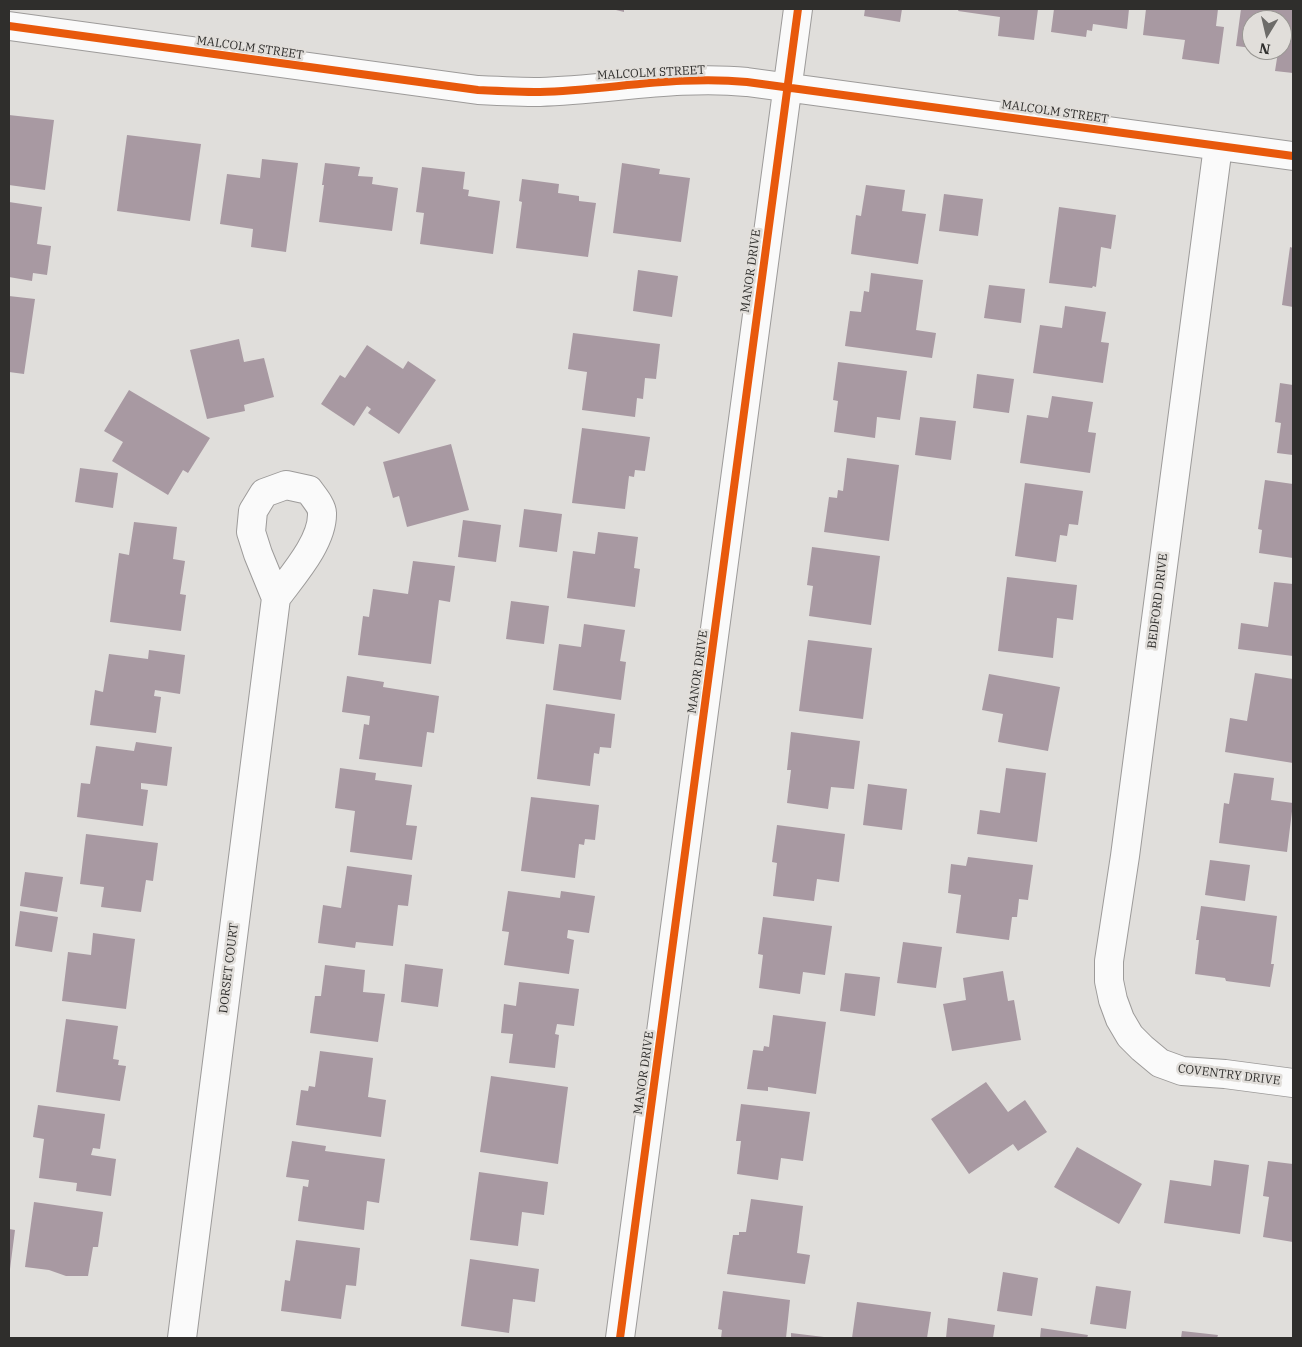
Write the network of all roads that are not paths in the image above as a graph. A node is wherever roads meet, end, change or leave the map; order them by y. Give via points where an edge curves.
1 (798, 9) edge
2 (9, 26) edge
3 (788, 87) junction
4 (1218, 146) junction
5 (1293, 156) edge
6 (276, 598) dead end
7 (1142, 1048) joint
8 (1293, 1083) edge
9 (182, 1338) edge
10 (620, 1338) edge

1 - 3 street, MANOR DRIVE
2 - 3 street, MALCOLM STREET via 478,90 539,92 728,80
3 - 4 street, MALCOLM STREET
3 - 10 street, MANOR DRIVE
4 - 5 street, MALCOLM STREET
4 - 7 street, BEDFORD DRIVE via 1109,961 1109,981 1120,1019
6 - 9 street, DORSET COURT
7 - 8 street, COVENTRY DRIVE via 1160,1063 1182,1071

